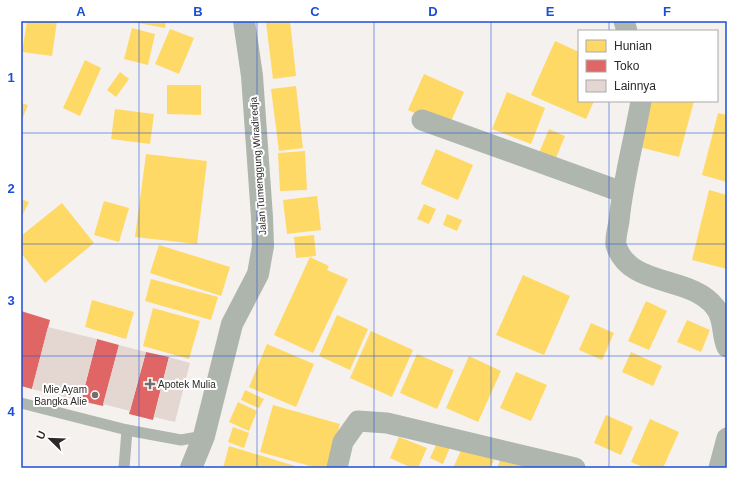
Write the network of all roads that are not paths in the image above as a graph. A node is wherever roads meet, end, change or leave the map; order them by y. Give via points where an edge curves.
1 (244, 21) edge
2 (641, 102) edge
3 (422, 120) dead end
4 (622, 192) junction
5 (727, 347) edge
6 (21, 403) edge
7 (127, 430) junction
8 (204, 436) junction
9 (727, 438) edge
10 (124, 468) edge
11 (191, 468) edge
12 (337, 468) edge
13 (575, 468) edge
14 (719, 468) edge

1 - 8 street, Jalan Tumenggung Wiradiredja via 252,76 262,246 258,274 232,324
2 - 4 street
3 - 4 street
4 - 5 street via 616,243 623,260 645,275 685,287 709,300 723,321 723,339
6 - 7 lane
7 - 8 lane via 181,440
7 - 10 lane
8 - 11 street, Jalan Tumenggung Wiradiredja
9 - 14 street
12 - 13 street via 343,442 358,422 387,423

